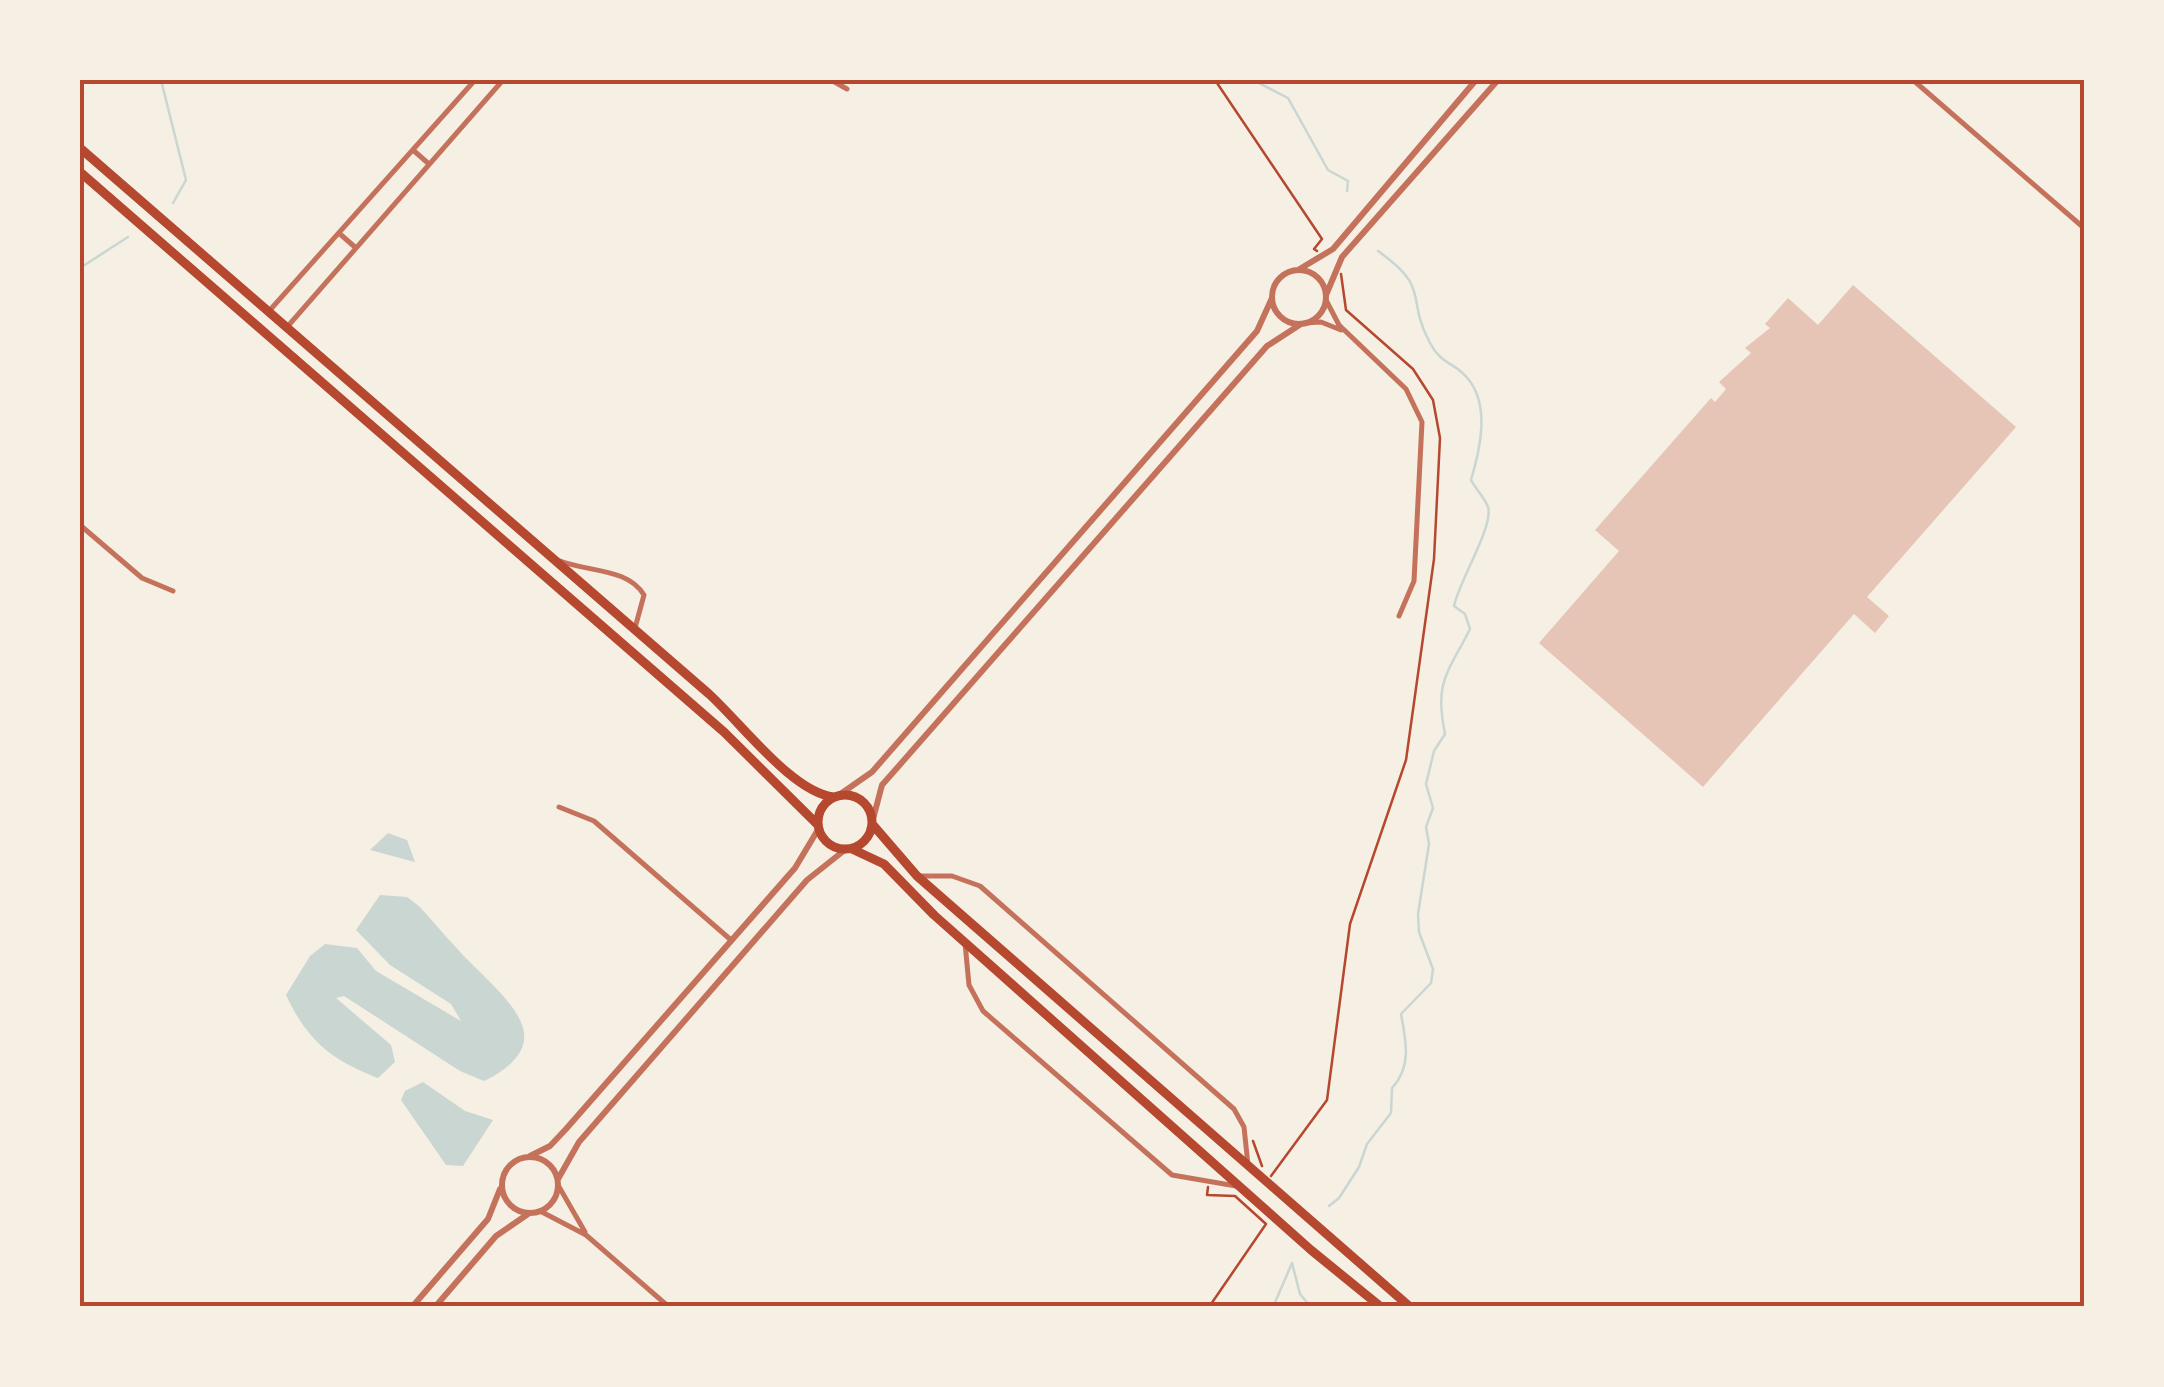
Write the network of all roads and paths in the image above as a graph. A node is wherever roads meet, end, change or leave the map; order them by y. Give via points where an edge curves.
1 (474, 80) edge
2 (504, 80) edge
3 (831, 80) edge
4 (1215, 80) edge
5 (1476, 80) edge
6 (1498, 80) edge
7 (1914, 80) edge
8 (848, 89) dead end
9 (80, 148) edge
10 (413, 150) junction
11 (429, 164) junction
12 (80, 172) edge
13 (90, 181) junction
14 (120, 184) junction
15 (2084, 228) edge
16 (340, 234) junction
17 (356, 248) junction
18 (1324, 258) junction
19 (1334, 267) junction
20 (1298, 270) junction
21 (1272, 298) junction
22 (1326, 298) junction
23 (270, 310) junction
24 (1303, 324) junction
25 (288, 326) junction
26 (266, 334) junction
27 (1348, 334) junction
28 (478, 495) junction
29 (467, 508) junction
30 (80, 526) edge
31 (548, 556) junction
32 (173, 591) dead end
33 (1398, 616) dead end
34 (636, 632) junction
35 (837, 796) junction
36 (558, 807) dead end
37 (873, 822) junction
38 (818, 827) junction
39 (849, 849) junction
40 (917, 876) junction
41 (731, 940) junction
42 (965, 943) junction
43 (614, 1074) junction
44 (628, 1086) junction
45 (1245, 1140) junction
46 (530, 1156) junction
47 (1217, 1167) junction
48 (1248, 1170) junction
49 (558, 1182) junction
50 (1209, 1183) junction
51 (501, 1184) junction
52 (1239, 1187) junction
53 (540, 1211) junction
54 (530, 1213) junction
55 (586, 1235) junction
56 (412, 1307) edge
57 (434, 1307) edge
58 (670, 1307) edge
59 (1209, 1307) edge
60 (1382, 1307) edge
61 (1410, 1307) edge

1 - 10 street
2 - 11 street
3 - 8 street
4 - 18 path via 1322,239 1314,248
5 - 18 street
6 - 19 street
7 - 15 street
9 - 14 main road
10 - 11 street
10 - 16 street
11 - 17 street
12 - 13 main road
13 - 14 main road
13 - 26 main road
14 - 23 main road
16 - 17 street
16 - 23 street
17 - 25 street
18 - 20 street
19 - 22 street
19 - 45 path via 1344,278 1346,310 1413,369 1433,400 1440,438 1434,560 1406,760 1350,924 1326,1100 1269,1178 1255,1141
20 - 21 street via 1276,282
20 - 22 street via 1314,274
21 - 24 street via 1278,314
21 - 35 street via 1257,331 872,772
22 - 24 street via 1319,315
22 - 27 street
23 - 25 main road
23 - 26 main road
24 - 27 street via 1320,322
24 - 37 street via 1266,346 897,768 882,786
25 - 26 main road
25 - 28 main road
26 - 29 main road
27 - 33 street via 1398,379 1422,422 1414,581
28 - 29 main road
28 - 31 main road
29 - 38 main road via 724,732
30 - 32 street via 142,578
31 - 34 main road
31 - 34 street via 621,575 638,586 644,596
34 - 35 main road via 740,722 795,782
35 - 37 main road via 861,800
35 - 38 main road via 822,808
36 - 41 street via 594,821
37 - 39 main road via 866,840
37 - 40 main road
38 - 39 main road via 831,845
38 - 41 street via 804,857
39 - 42 main road via 884,864
39 - 44 street via 807,880
40 - 45 street via 952,876 980,886 1234,1109
40 - 48 main road
41 - 43 street
42 - 47 main road
42 - 50 street via 968,985 983,1011 1172,1176
43 - 44 street
43 - 46 street via 550,1146
44 - 49 street via 579,1142
45 - 48 street
46 - 49 street via 548,1163
46 - 51 street via 507,1168
47 - 50 path
47 - 52 main road
48 - 61 main road
49 - 53 street via 553,1201
49 - 55 street
50 - 52 street
50 - 59 path via 1207,1194 1235,1196 1266,1224
51 - 54 street via 513,1208
51 - 56 street via 488,1219
52 - 60 main road
53 - 54 street
53 - 55 street
54 - 57 street via 496,1236
55 - 58 street

